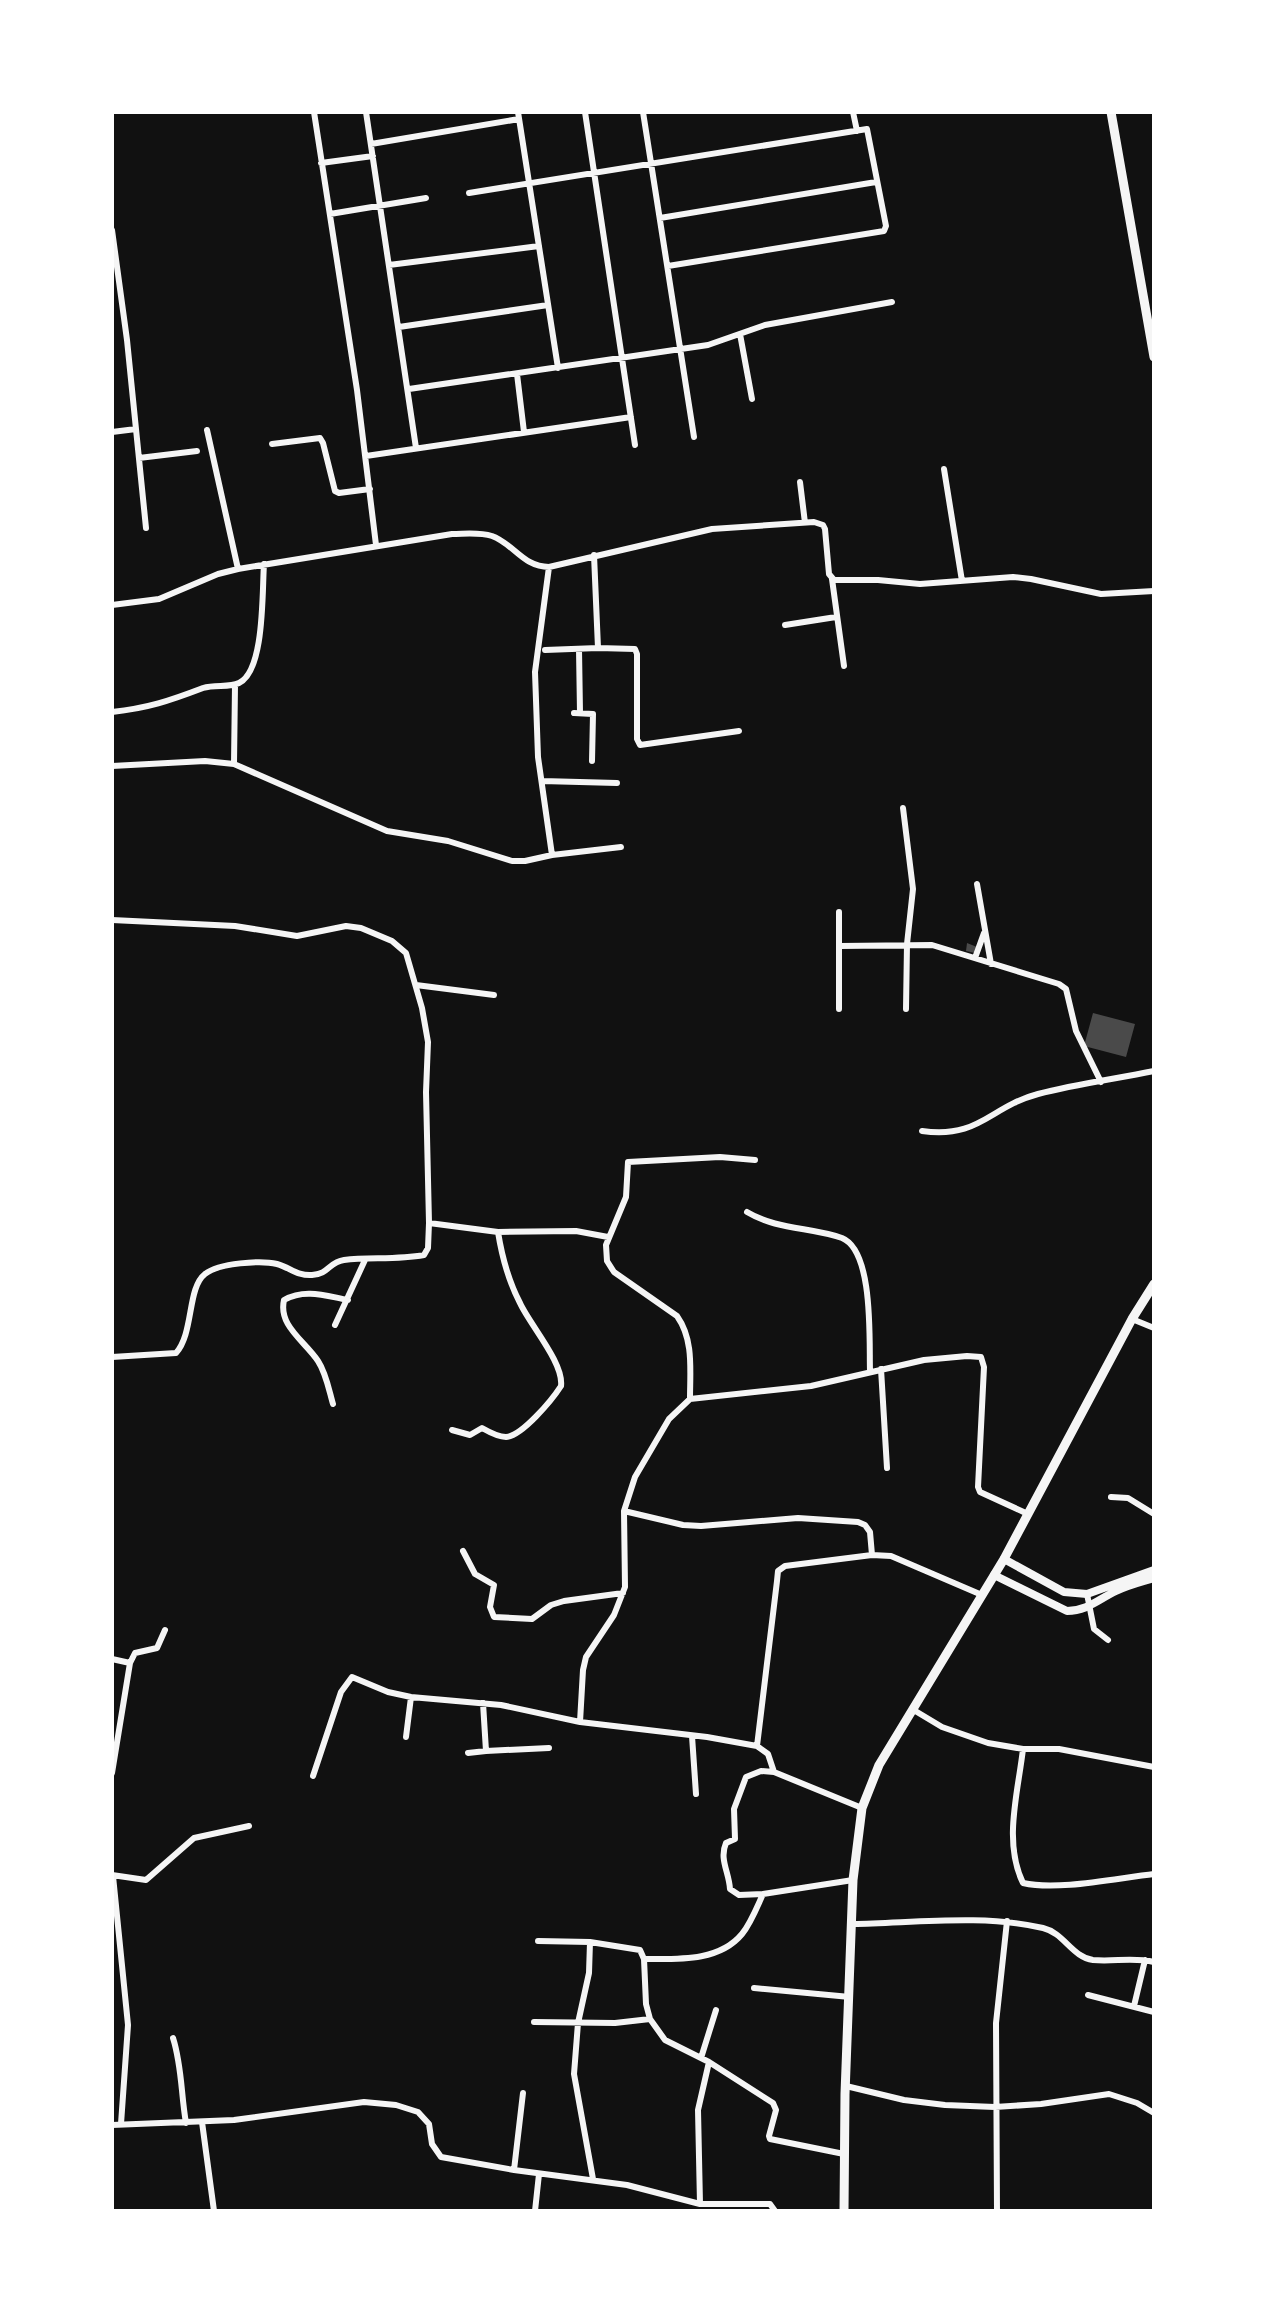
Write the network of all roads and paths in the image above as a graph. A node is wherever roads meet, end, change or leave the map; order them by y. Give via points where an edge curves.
1 (314, 112) edge
2 (366, 112) edge
3 (585, 112) edge
4 (654, 112) edge
5 (853, 112) edge
6 (1111, 112) edge
7 (643, 113) edge
8 (519, 115) edge
9 (857, 131) junction
10 (371, 144) junction
11 (373, 156) junction
12 (321, 163) junction
13 (652, 165) junction
14 (593, 174) junction
15 (876, 182) junction
16 (530, 184) junction
17 (469, 193) dead end
18 (426, 198) dead end
19 (380, 205) junction
20 (330, 214) junction
21 (660, 218) junction
22 (112, 230) edge
23 (539, 246) junction
24 (389, 265) junction
25 (668, 266) junction
26 (892, 302) dead end
27 (548, 305) junction
28 (399, 327) junction
29 (1152, 329) edge
30 (740, 334) junction
31 (679, 349) junction
32 (622, 357) junction
33 (1154, 357) edge
34 (558, 368) junction
35 (517, 374) junction
36 (409, 389) junction
37 (752, 399) dead end
38 (631, 417) junction
39 (136, 429) junction
40 (207, 430) dead end
41 (112, 432) edge
42 (524, 432) junction
43 (694, 437) dead end
44 (272, 444) dead end
45 (635, 445) dead end
46 (416, 448) junction
47 (197, 451) dead end
48 (366, 456) junction
49 (139, 458) junction
50 (944, 469) dead end
51 (800, 482) dead end
52 (370, 489) junction
53 (805, 523) junction
54 (146, 528) dead end
55 (376, 545) junction
56 (594, 555) junction
57 (264, 564) junction
58 (549, 567) junction
59 (238, 569) junction
60 (832, 579) junction
61 (962, 581) junction
62 (1154, 591) edge
63 (112, 605) edge
64 (836, 617) junction
65 (785, 625) dead end
66 (598, 648) junction
67 (579, 649) junction
68 (545, 650) dead end
69 (844, 666) dead end
70 (235, 685) junction
71 (112, 712) edge
72 (739, 731) dead end
73 (592, 761) dead end
74 (234, 764) junction
75 (112, 766) edge
76 (542, 781) junction
77 (617, 783) dead end
78 (903, 808) dead end
79 (621, 847) dead end
80 (552, 855) junction
81 (977, 884) dead end
82 (839, 912) dead end
83 (112, 920) edge
84 (985, 930) junction
85 (907, 944) junction
86 (840, 946) junction
87 (975, 958) junction
88 (991, 964) junction
89 (416, 985) junction
90 (494, 995) dead end
91 (839, 1009) dead end
92 (906, 1009) dead end
93 (1154, 1071) edge
94 (1101, 1082) junction
95 (922, 1131) dead end
96 (755, 1160) dead end
97 (747, 1212) dead end
98 (429, 1223) junction
99 (498, 1232) junction
100 (608, 1237) junction
101 (365, 1260) junction
102 (1154, 1284) edge
103 (348, 1300) junction
104 (1132, 1319) junction
105 (335, 1325) dead end
106 (1154, 1328) edge
107 (112, 1357) edge
108 (881, 1369) junction
109 (870, 1371) junction
110 (690, 1399) junction
111 (333, 1404) dead end
112 (452, 1430) dead end
113 (887, 1468) dead end
114 (1111, 1497) dead end
115 (624, 1511) junction
116 (1028, 1514) junction
117 (1154, 1514) edge
118 (463, 1551) dead end
119 (872, 1555) junction
120 (1004, 1559) junction
121 (1154, 1570) edge
122 (994, 1575) junction
123 (1154, 1578) edge
124 (623, 1593) junction
125 (1087, 1594) junction
126 (982, 1595) junction
127 (1090, 1607) junction
128 (165, 1630) dead end
129 (1108, 1640) dead end
130 (112, 1659) edge
131 (130, 1663) junction
132 (411, 1697) junction
133 (483, 1703) junction
134 (912, 1709) junction
135 (112, 1722) edge
136 (580, 1722) junction
137 (121, 1723) junction
138 (692, 1736) junction
139 (406, 1737) dead end
140 (757, 1746) junction
141 (549, 1748) dead end
142 (1023, 1749) junction
143 (486, 1751) junction
144 (468, 1753) dead end
145 (1154, 1767) edge
146 (774, 1772) junction
147 (112, 1773) edge
148 (313, 1776) dead end
149 (696, 1794) dead end
150 (862, 1808) junction
151 (249, 1826) dead end
152 (1154, 1874) edge
153 (112, 1876) edge
154 (853, 1880) junction
155 (763, 1894) junction
156 (1007, 1921) junction
157 (853, 1924) junction
158 (538, 1941) dead end
159 (590, 1942) junction
160 (644, 1959) junction
161 (1145, 1960) junction
162 (1154, 1962) edge
163 (754, 1988) dead end
164 (1088, 1995) dead end
165 (850, 1997) junction
166 (1134, 2006) junction
167 (716, 2010) dead end
168 (1154, 2012) edge
169 (650, 2019) junction
170 (534, 2022) dead end
171 (578, 2023) junction
172 (173, 2038) dead end
173 (701, 2058) junction
174 (709, 2062) junction
175 (846, 2086) junction
176 (523, 2093) dead end
177 (995, 2107) junction
178 (1154, 2113) edge
179 (202, 2122) junction
180 (186, 2123) junction
181 (121, 2124) junction
182 (112, 2125) edge
183 (844, 2154) junction
184 (514, 2170) junction
185 (539, 2174) junction
186 (593, 2179) junction
187 (700, 2204) junction
188 (214, 2211) edge
189 (535, 2211) edge
190 (775, 2211) edge
191 (844, 2211) edge
192 (997, 2211) edge

1 - 12 street
2 - 10 street
3 - 14 street
4 - 7 street
5 - 9 street
6 - 29 main road
7 - 13 street
8 - 10 street
8 - 16 street
9 - 13 street
9 - 15 street via 867,129
10 - 11 street
11 - 12 street
11 - 19 street
12 - 20 street
13 - 14 street
13 - 21 street
14 - 16 street
14 - 32 street
15 - 21 street
15 - 25 street via 884,231
16 - 17 street
16 - 23 street
18 - 19 street
19 - 20 street
19 - 24 street
20 - 48 street
21 - 25 street
22 - 39 street
23 - 24 street
23 - 27 street
24 - 28 street
25 - 31 street
26 - 30 street
27 - 28 street
27 - 34 street
28 - 36 street
29 - 33 main road
30 - 31 street
30 - 37 street
31 - 32 street
31 - 43 street
32 - 34 street
32 - 38 street
34 - 35 street
35 - 36 street
35 - 42 street
36 - 46 street
38 - 42 street
38 - 45 street
39 - 41 street
39 - 49 street
40 - 59 street
42 - 46 street
44 - 52 street via 320,438 335,491
46 - 48 street
47 - 49 street
48 - 52 street
49 - 54 street
50 - 61 street
51 - 53 street
52 - 55 street
53 - 56 street via 712,529
53 - 60 street via 819,523 825,529
55 - 57 street
55 - 58 street via 476,533 503,542 537,567
56 - 58 street
56 - 66 street
57 - 59 street
57 - 70 street via 257,653 251,672
58 - 76 street via 535,672
59 - 63 street via 159,599
60 - 61 street
60 - 64 street
61 - 62 street via 1013,577 1101,594
64 - 65 street
64 - 69 street
66 - 67 street
66 - 72 street via 635,649 640,745
67 - 68 street
67 - 73 street via 577,713 593,714
70 - 71 street via 217,684 151,708
70 - 74 street
74 - 75 street
74 - 80 street via 387,831 448,841 512,861
76 - 77 street
76 - 80 street
78 - 85 street via 913,889
79 - 80 street
81 - 84 street
82 - 86 street
83 - 89 street via 235,926 297,936 361,928 406,953
84 - 87 street
84 - 88 street
85 - 86 street
85 - 87 street
85 - 92 street
86 - 91 street
87 - 88 street
88 - 94 street via 1066,989 1076,1031
89 - 90 street
89 - 98 street via 428,1042
93 - 94 street
94 - 95 street via 1027,1098 967,1129
96 - 100 street via 628,1162 626,1197
97 - 109 street via 773,1225 842,1238 855,1246 865,1280
98 - 99 street
98 - 101 street via 424,1255
99 - 100 street via 576,1231
99 - 112 street via 510,1280 552,1356 561,1386 511,1436 482,1428 470,1435
100 - 110 street via 609,1268 677,1316 687,1333
101 - 103 street
101 - 107 street via 339,1261 314,1275 268,1263 214,1269 199,1282 185,1343 176,1353
102 - 104 main road
103 - 105 street
103 - 111 street via 309,1292 284,1300 282,1310 316,1358
104 - 106 street
104 - 116 main road
108 - 109 street
108 - 113 street
108 - 116 street via 981,1357 978,1487
109 - 110 street via 811,1386
110 - 115 street via 650,1447
114 - 117 street via 1128,1498
115 - 119 street via 701,1526 798,1518 858,1522 870,1532
115 - 124 street
116 - 120 main road
118 - 124 street via 475,1574 494,1585 494,1617 532,1619 564,1601
119 - 126 street via 891,1556
119 - 140 street via 778,1571
120 - 122 main road
120 - 125 street via 1064,1592
121 - 125 street
122 - 126 main road
122 - 127 street via 1067,1611
123 - 127 street
124 - 136 street via 586,1657
125 - 127 street
126 - 134 main road
127 - 129 street via 1094,1629
128 - 131 street via 157,1648 135,1653
130 - 131 street
131 - 137 street
132 - 133 street
132 - 139 street
132 - 148 street via 349,1678
133 - 136 street
133 - 143 street
134 - 142 street via 960,1734
134 - 150 main road via 879,1765
135 - 137 street
136 - 138 street
137 - 147 street
138 - 140 street
138 - 149 street
140 - 146 street via 768,1754
141 - 143 street
142 - 145 street via 1059,1749
142 - 152 street via 1012,1842 1023,1883
143 - 144 street
146 - 150 street
146 - 155 street via 746,1777 734,1809 735,1839 723,1850 733,1893
150 - 154 main road
151 - 153 street via 194,1838 146,1880
153 - 181 street via 128,2025
154 - 155 street
154 - 157 main road
155 - 160 street via 742,1934 729,1945 685,1959
156 - 157 street
156 - 161 street via 1058,1934 1092,1960
156 - 177 street via 996,2023
157 - 165 main road
158 - 159 street
159 - 160 street via 633,1947
159 - 171 street
160 - 169 street
161 - 162 street
161 - 166 street
163 - 165 street
164 - 166 street
165 - 175 main road
166 - 168 street
167 - 173 street
169 - 171 street
169 - 173 street via 665,2040
170 - 171 street
171 - 186 street via 575,2092
172 - 180 street
173 - 174 street
174 - 183 street via 774,2105 771,2140
174 - 187 street via 698,2110
175 - 177 street via 918,2102
175 - 183 main road
176 - 184 street
177 - 178 street via 1109,2094
177 - 192 street
179 - 180 street
179 - 184 street via 364,2102 396,2105 428,2121 432,2144 441,2157
179 - 188 street
180 - 181 street
181 - 182 street
183 - 191 main road
184 - 185 street
185 - 186 street
185 - 189 street
186 - 187 street
187 - 190 street via 770,2204

